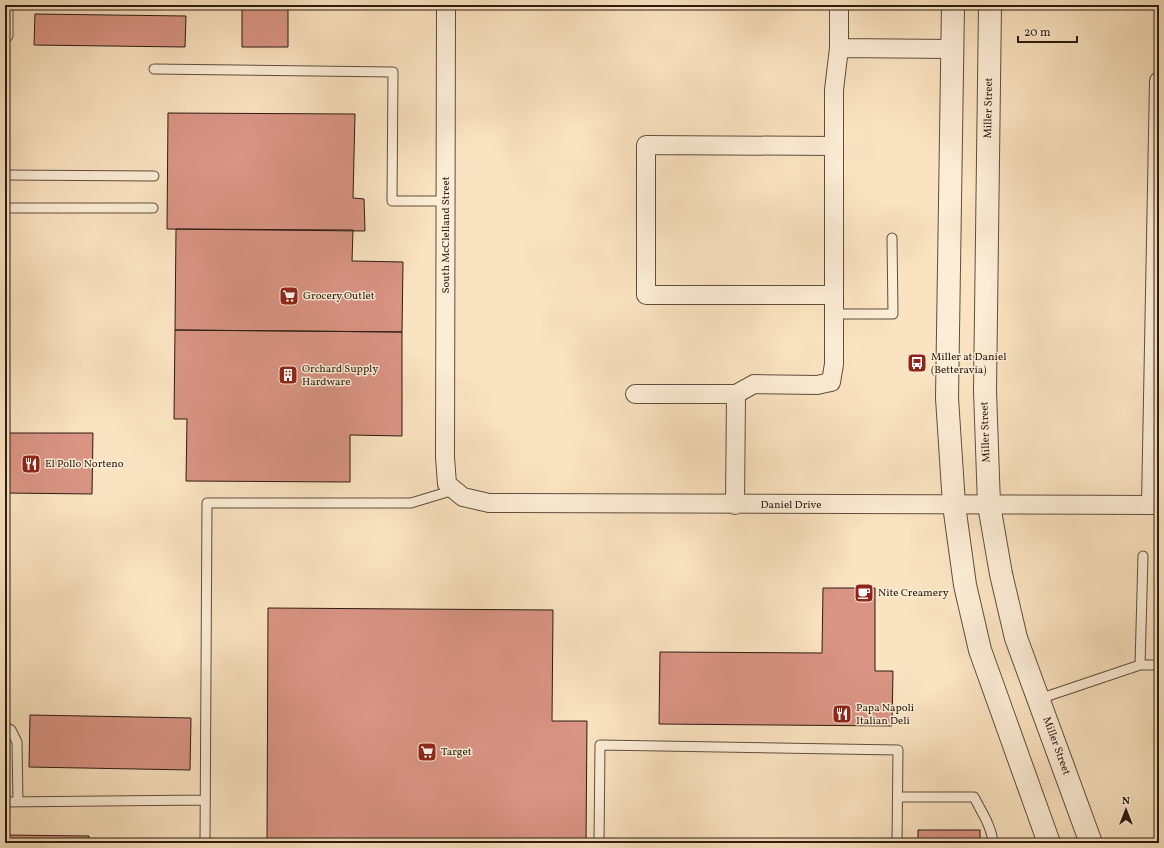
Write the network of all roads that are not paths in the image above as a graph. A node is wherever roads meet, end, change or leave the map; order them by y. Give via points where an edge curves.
1 (8, 5) edge
2 (446, 5) edge
3 (839, 5) edge
4 (953, 5) edge
5 (990, 5) edge
6 (5, 36) edge
7 (839, 48) junction
8 (953, 49) junction
9 (154, 70) dead end
10 (1159, 81) edge
11 (834, 146) junction
12 (5, 175) edge
13 (154, 176) dead end
14 (446, 201) junction
15 (5, 208) edge
16 (153, 208) dead end
17 (892, 238) dead end
18 (1157, 258) edge
19 (834, 295) junction
20 (834, 314) junction
21 (635, 394) dead end
22 (736, 394) junction
23 (454, 490) junction
24 (735, 505) junction
25 (954, 505) junction
26 (989, 505) junction
27 (1155, 505) edge
28 (1143, 556) dead end
29 (1140, 665) junction
30 (1159, 666) edge
31 (1039, 699) junction
32 (5, 727) edge
33 (898, 797) junction
34 (205, 800) junction
35 (5, 802) edge
36 (18, 802) junction
37 (205, 843) edge
38 (598, 843) edge
39 (897, 843) edge
40 (993, 843) edge
41 (1049, 843) edge
42 (1091, 843) edge

1 - 6 lane via 8,36
2 - 14 street, South McClelland Street
3 - 7 street
4 - 8 street
5 - 26 street, Miller Street via 984,391
7 - 8 street
7 - 11 street via 834,90
8 - 25 street via 947,398
9 - 14 lane via 393,72 392,201
10 - 18 street
11 - 19 street
11 - 19 street via 646,146 646,295
12 - 13 lane
14 - 23 street, South McClelland Street via 445,458 447,484
15 - 16 lane
17 - 20 lane via 893,314
18 - 27 street
19 - 20 street
20 - 22 street via 834,364 831,382 817,385 754,384
21 - 22 street
22 - 24 street
23 - 24 street, Daniel Drive via 463,497 489,504
23 - 34 lane via 411,503 206,503
24 - 25 street, Daniel Drive
25 - 26 street, Daniel Drive
25 - 41 street via 965,585 980,650
26 - 27 street, Daniel Drive
26 - 31 street, Miller Street via 1016,638
28 - 29 lane
29 - 30 lane
29 - 31 lane
31 - 42 street, Miller Street
32 - 36 lane via 11,730 18,742
33 - 38 lane via 898,750 600,745
33 - 39 lane
33 - 40 lane via 974,797 989,828
34 - 36 lane
34 - 37 lane
35 - 36 lane

